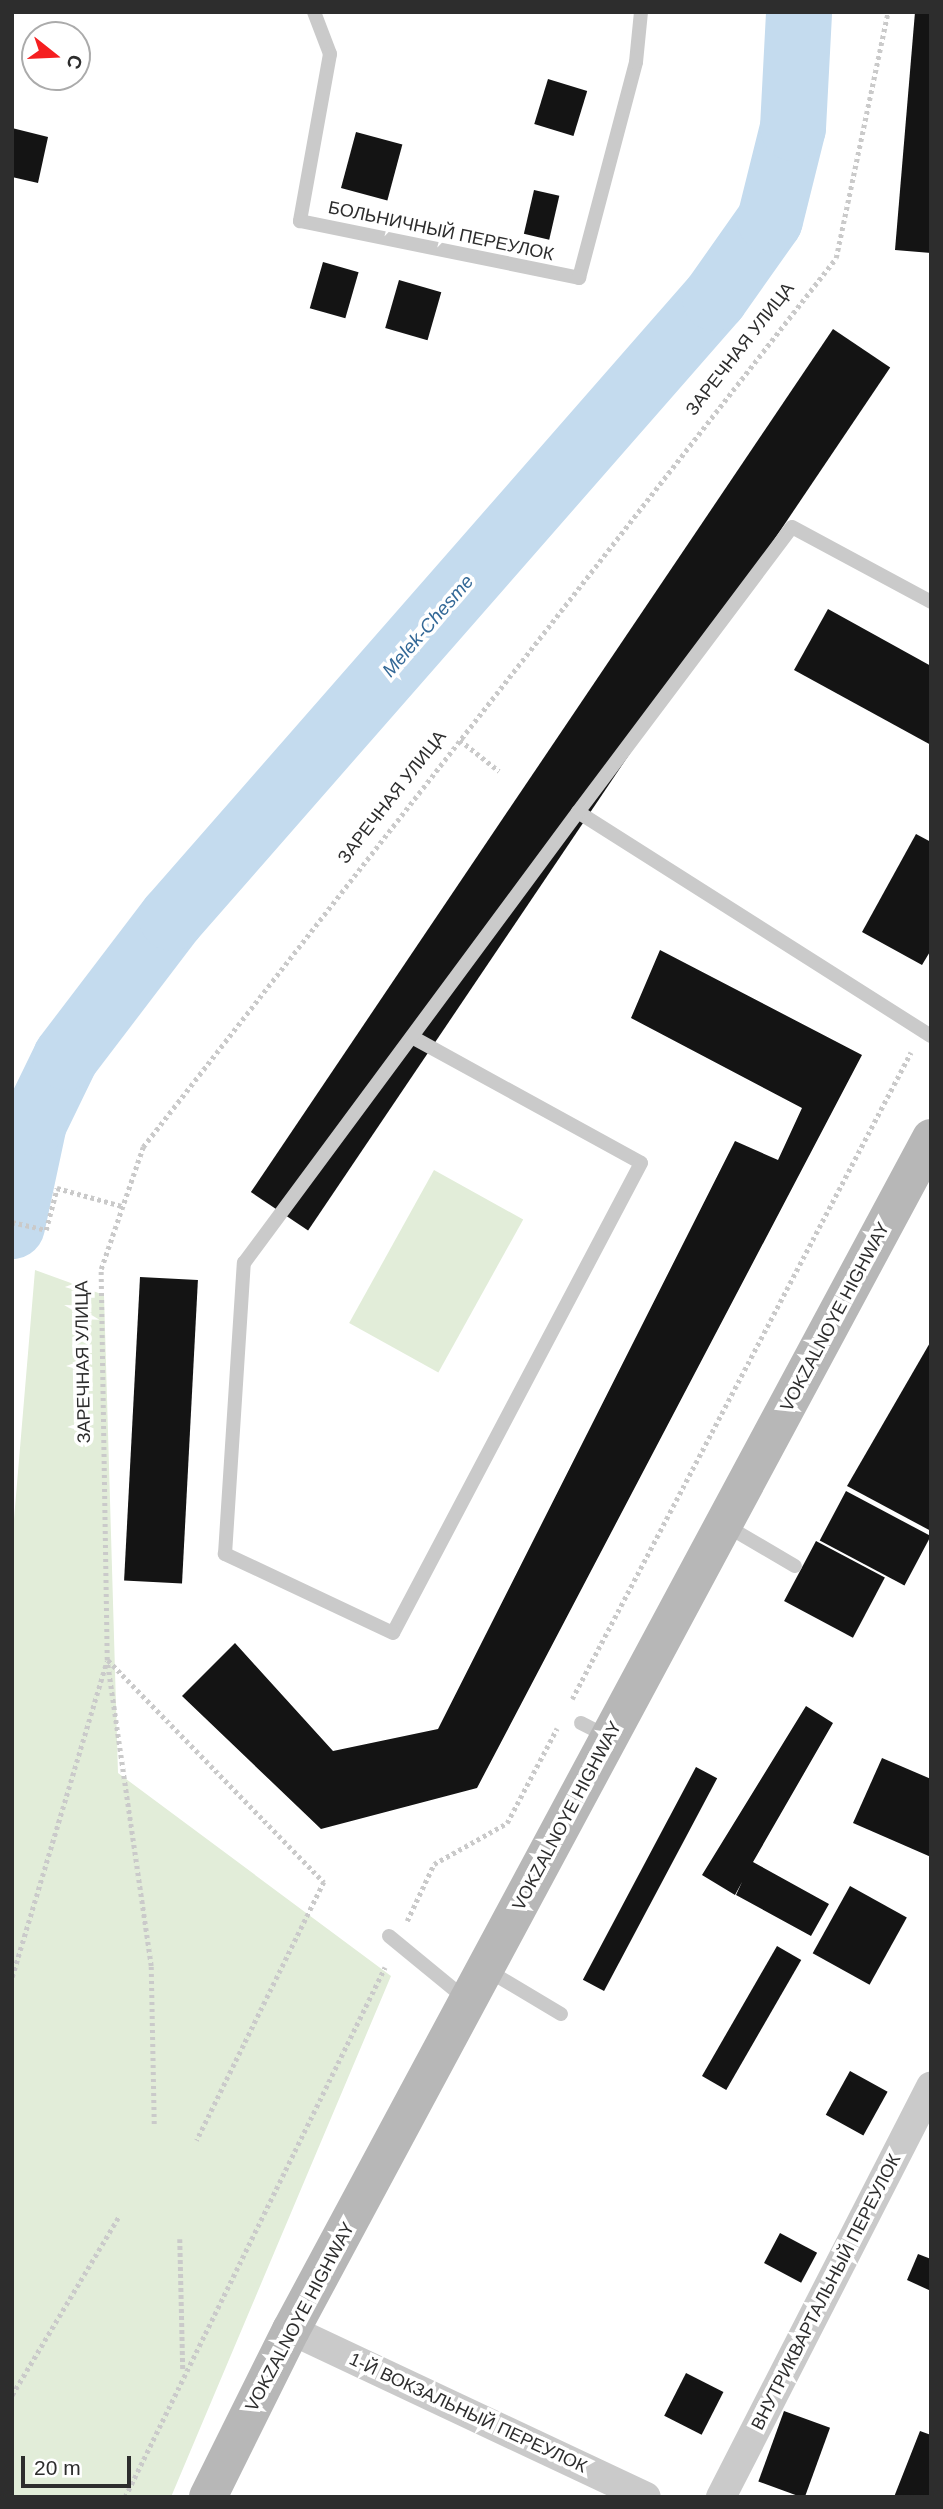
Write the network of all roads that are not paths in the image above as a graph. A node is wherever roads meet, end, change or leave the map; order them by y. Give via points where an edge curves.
1 (314, 12) edge
2 (641, 12) edge
3 (931, 602) edge
4 (578, 812) junction
5 (926, 1034) edge
6 (412, 1037) junction
7 (931, 1138) edge
8 (724, 1525) junction
9 (795, 1566) dead end
10 (393, 1940) road end
11 (476, 1985) junction
12 (561, 2014) dead end
13 (931, 2087) edge
14 (291, 2330) junction
15 (208, 2497) edge
16 (646, 2497) edge
17 (721, 2497) edge

1 - 2 lane, БОЛЬНИЧНЫЙ ПЕРЕУЛОК via 330,54 300,221 579,278 636,62
3 - 4 lane via 792,527
4 - 5 lane
4 - 6 lane
6 - 6 lane via 244,1263 225,1554 393,1633 641,1163
7 - 8 main road, VOKZALNOYE HIGHWAY
8 - 9 lane
8 - 11 main road, VOKZALNOYE HIGHWAY via 595,1730
10 - 11 lane
11 - 12 lane
11 - 14 main road, VOKZALNOYE HIGHWAY
13 - 17 street, ВНУТРИКВАРТАЛЬНЫЙ ПЕРЕУЛОК
14 - 15 main road, VOKZALNOYE HIGHWAY
14 - 16 street, 1-Й ВОКЗАЛЬНЫЙ ПЕРЕУЛОК

